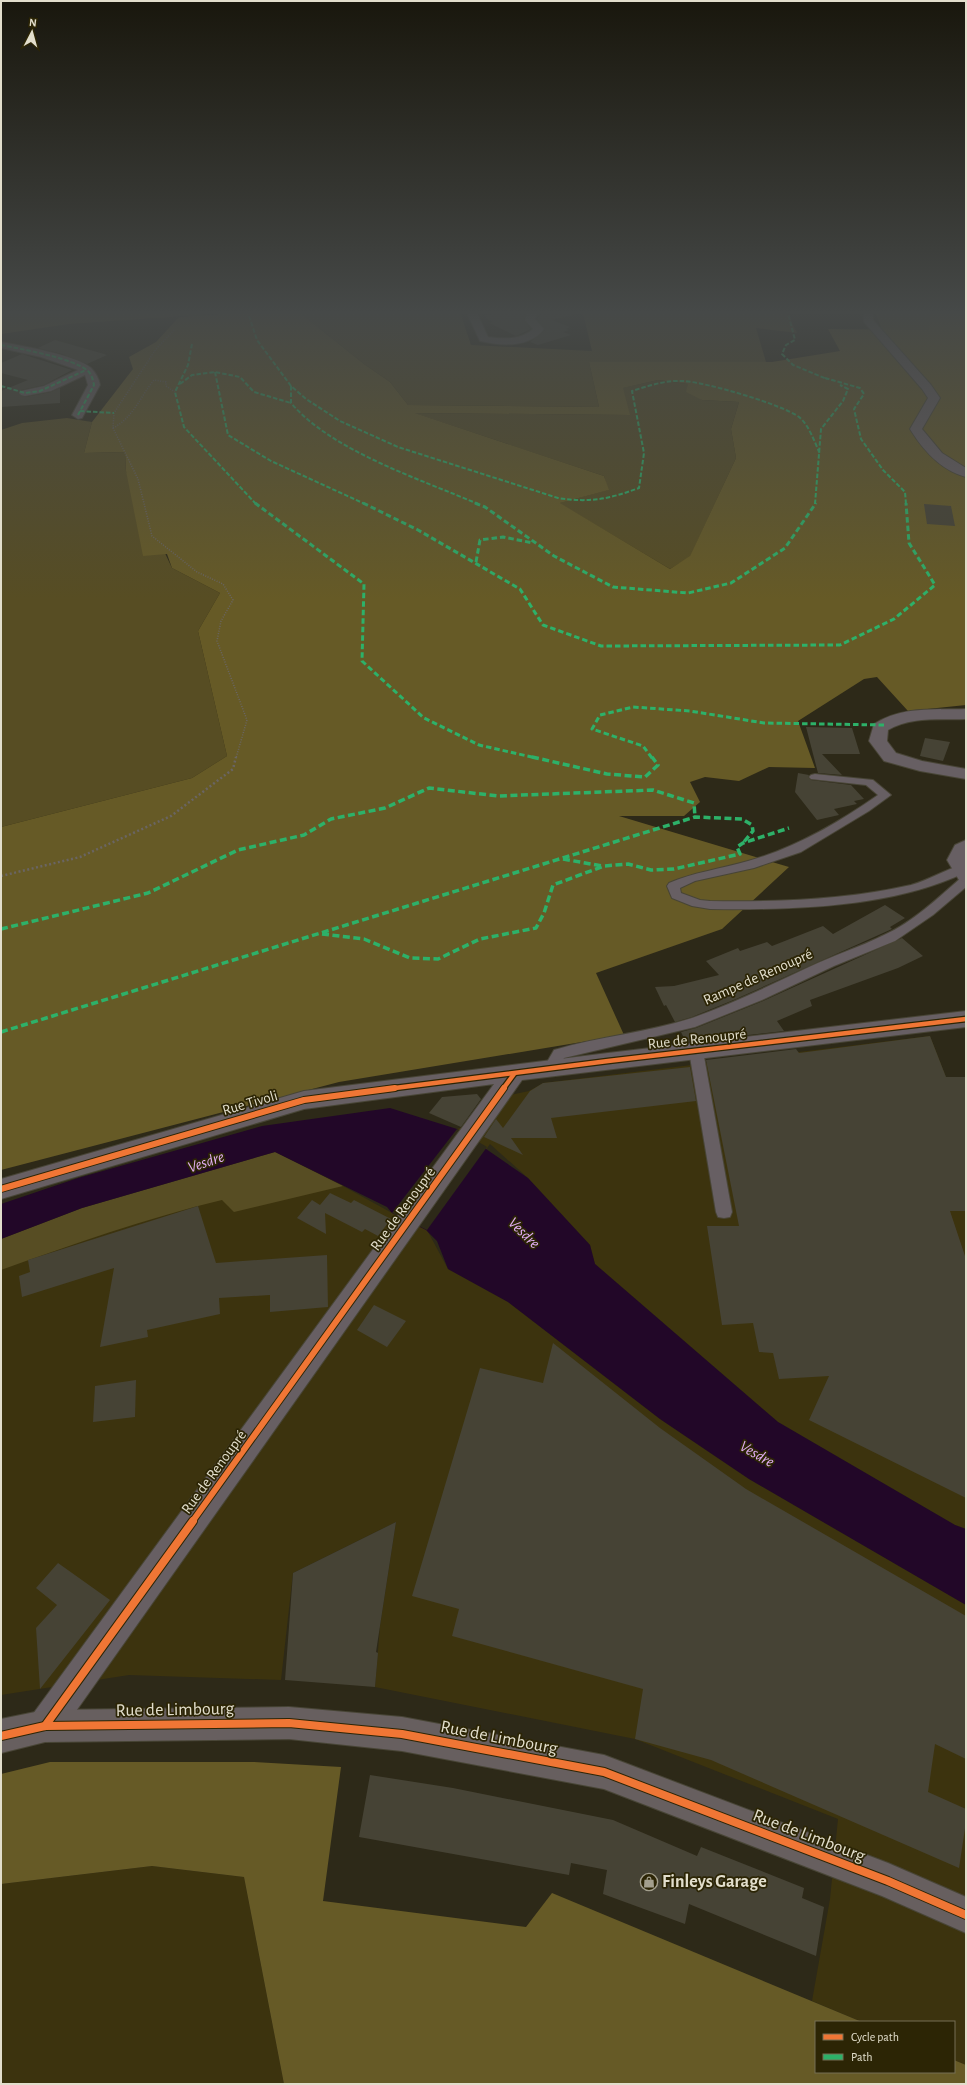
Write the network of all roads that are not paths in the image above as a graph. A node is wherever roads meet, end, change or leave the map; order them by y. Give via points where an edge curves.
1 (83, 406) edge
2 (929, 406) edge
3 (78, 415) dead end
4 (966, 473) edge
5 (966, 714) edge
6 (966, 774) edge
7 (815, 777) dead end
8 (966, 846) edge
9 (965, 875) edge
10 (966, 1019) edge
11 (696, 1051) junction
12 (550, 1069) junction
13 (514, 1074) junction
14 (1, 1189) edge
15 (724, 1212) dead end
16 (45, 1726) junction
17 (1, 1736) edge
18 (966, 1915) edge

1 - 3 street
2 - 4 street via 916,430 928,448 954,469
5 - 6 street via 918,715 894,719 880,728 878,741 890,757 920,766
7 - 9 lane via 869,782 885,795 797,849 750,865 692,878 673,886 676,895 700,904 769,903 860,897
8 - 9 street via 957,860
9 - 12 lane, Rampe de Renoupré via 929,912 890,938 695,1022 559,1054
10 - 11 street, Rue de Renoupré
11 - 12 street, Rue de Renoupré
11 - 15 lane
12 - 13 street, Rue de Renoupré
13 - 14 street, Rue Tivoli via 304,1100
13 - 16 street, Rue de Renoupré
16 - 17 main road, Rue de Limbourg
16 - 18 main road, Rue de Limbourg via 289,1722 402,1734 604,1772 888,1881

